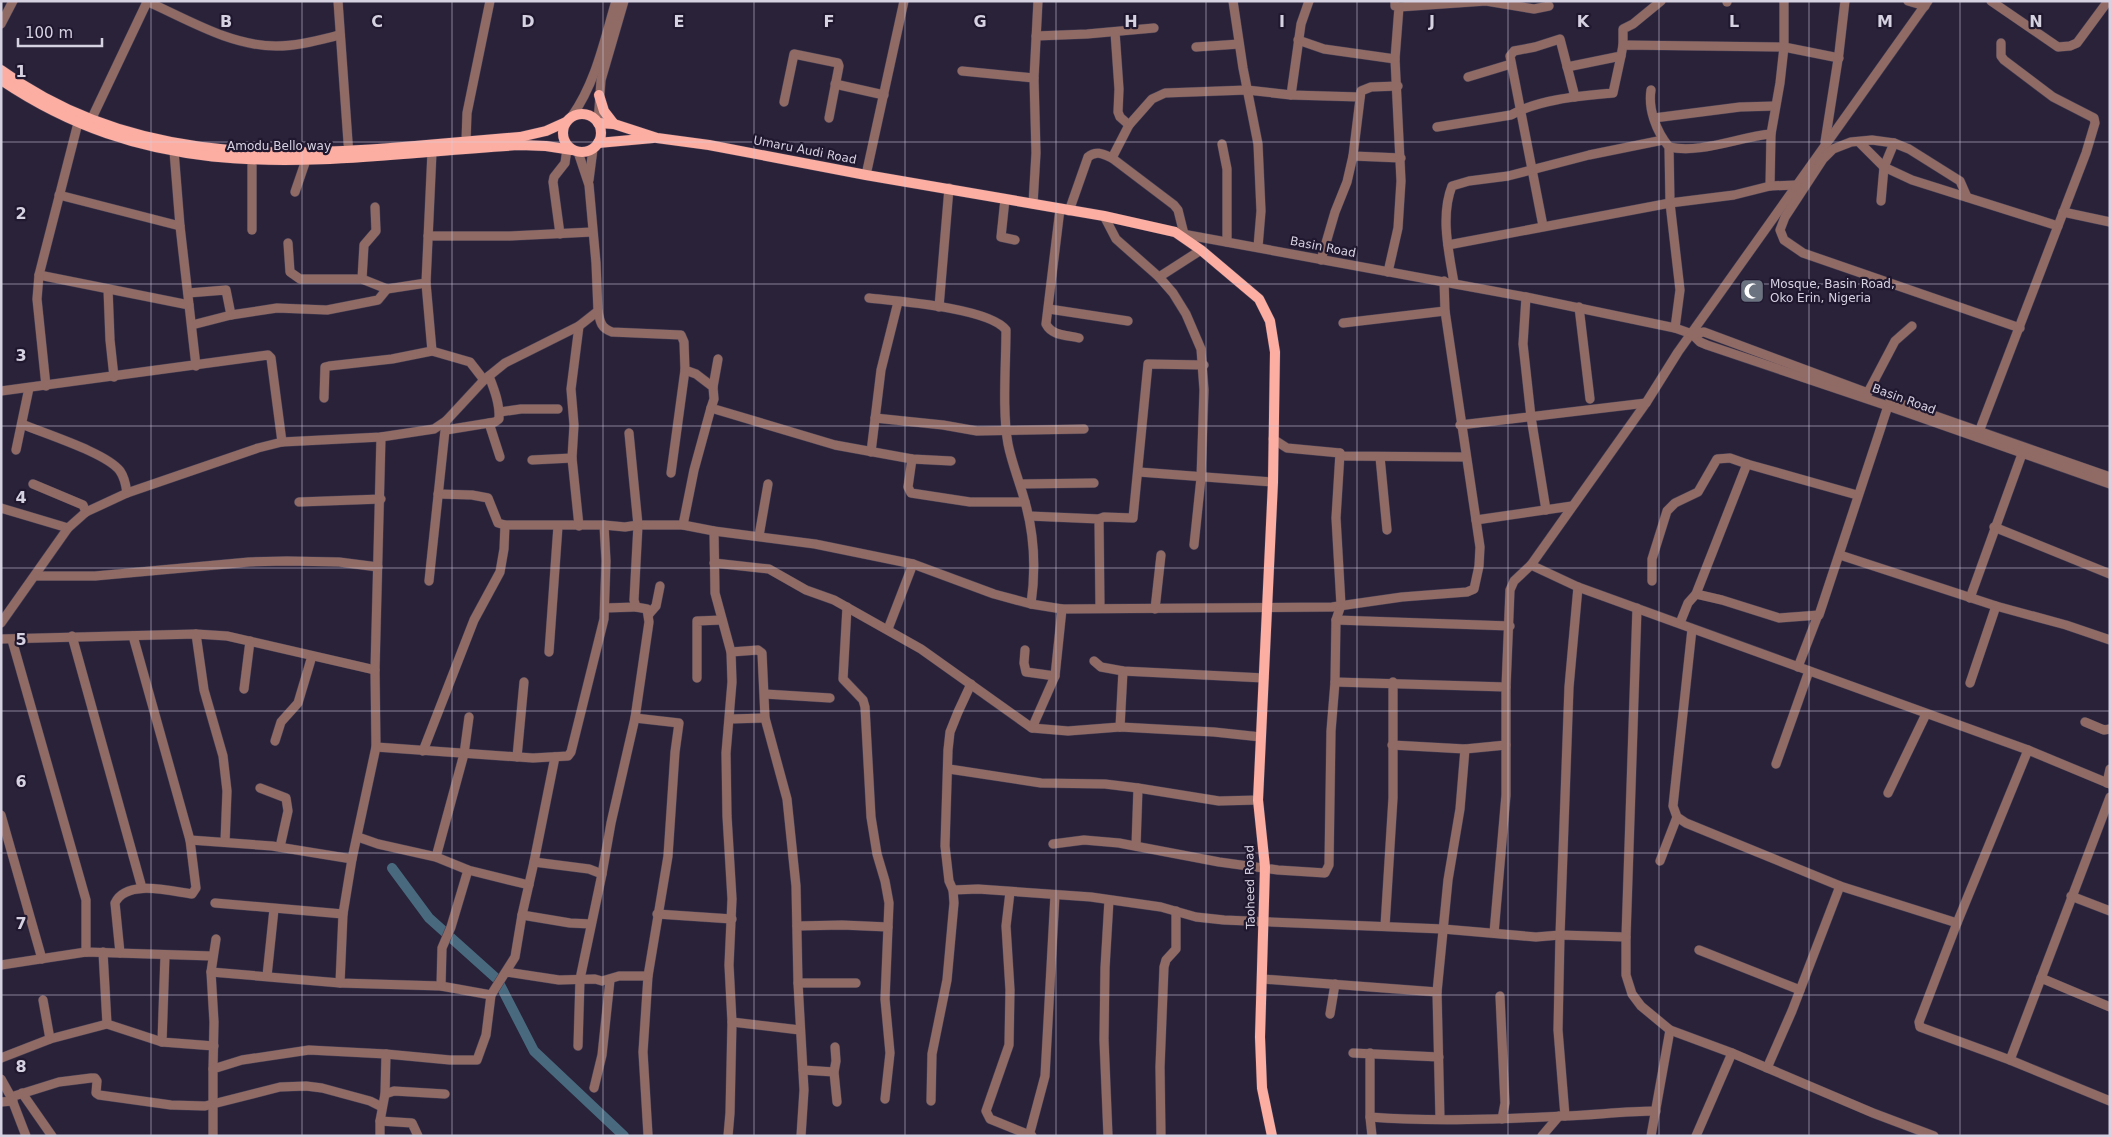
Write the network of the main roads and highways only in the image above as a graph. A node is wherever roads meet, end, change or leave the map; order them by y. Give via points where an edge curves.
1 (1, 70) edge
2 (1, 80) edge
3 (599, 95) road end
4 (569, 119) junction
5 (598, 123) junction
6 (614, 124) junction
7 (657, 138) junction
8 (596, 146) junction
9 (572, 151) junction
10 (349, 155) junction
11 (949, 188) joint
12 (1179, 233) joint
13 (1272, 1136) edge

1 - 10 main road, Amodu Bello way via 27,88 91,120 159,140 211,149
2 - 10 main road, Amodu Bello way via 97,131 174,151 252,160 306,160
3 - 6 main road via 604,111
4 - 5 main road via 584,114
4 - 9 main road via 563,138
4 - 10 main road, Amodu Bello way via 558,127 535,134
5 - 6 main road
5 - 8 main road via 601,136
6 - 7 main road
7 - 8 main road
7 - 11 main road, Umaru Audi Road
8 - 9 main road via 588,152
9 - 10 main road, Amodu Bello way via 520,145
11 - 12 main road, Basin Road
12 - 13 main road, Taoheed Road via 1259,299 1270,320 1275,352 1258,800 1265,867 1260,1037 1262,1088

